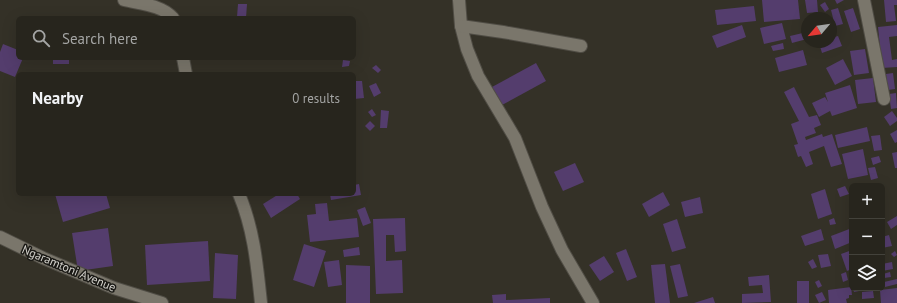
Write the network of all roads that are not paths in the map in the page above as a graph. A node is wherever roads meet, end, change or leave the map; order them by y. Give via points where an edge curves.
1 (124, 0) edge
2 (459, 0) edge
3 (864, 0) edge
4 (171, 16) edge
5 (461, 26) junction
6 (581, 46) dead end
7 (183, 60) edge
8 (186, 72) edge
9 (884, 99) dead end
10 (240, 196) edge
11 (0, 237) edge
12 (162, 303) edge
13 (261, 303) edge
14 (593, 303) edge

1 - 4 street via 158,8
2 - 5 street
3 - 9 street
5 - 6 street
5 - 14 street via 467,50 478,76 515,138 562,250
7 - 8 street
10 - 13 street via 249,220
11 - 12 street, Ngaramtoni Avenue via 114,288

